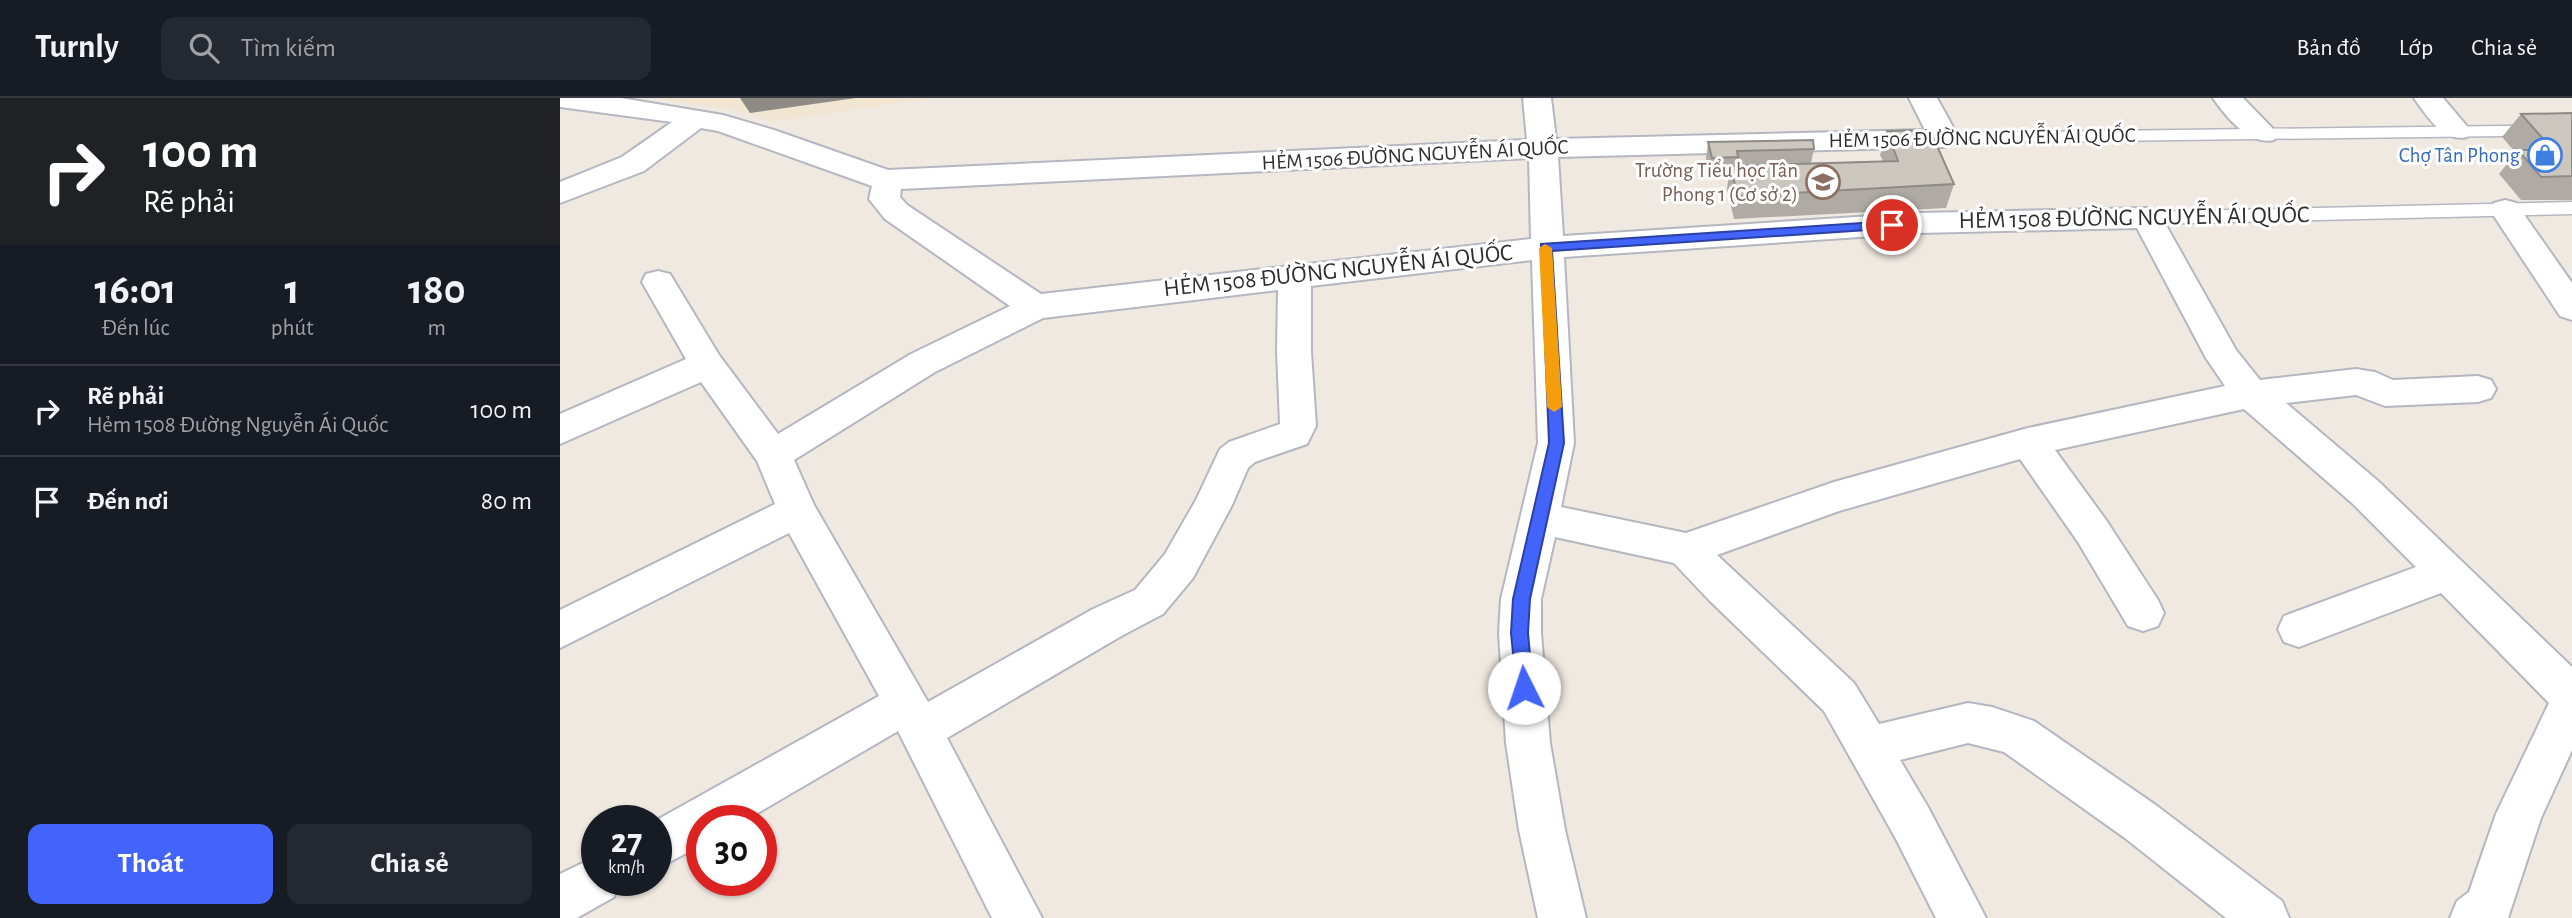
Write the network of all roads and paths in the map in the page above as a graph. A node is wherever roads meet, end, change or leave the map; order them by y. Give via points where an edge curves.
1 (1537, 98) edge
2 (1923, 98) edge
3 (2227, 98) edge
4 (2428, 98) edge
5 (560, 99) edge
6 (696, 118) junction
7 (2572, 130) edge
8 (2457, 131) junction
9 (2264, 134) junction
10 (1944, 138) junction
11 (1543, 148) junction
12 (888, 180) junction
13 (560, 194) edge
14 (2572, 208) edge
15 (2505, 210) junction
16 (2147, 218) junction
17 (1545, 247) junction
18 (1295, 275) junction
19 (658, 282) dead end
20 (1036, 307) junction
21 (2572, 308) edge
22 (707, 364) junction
23 (2478, 389) dead end
24 (2251, 394) junction
25 (560, 430) edge
26 (2028, 442) junction
27 (773, 455) junction
28 (797, 511) junction
29 (1540, 518) junction
30 (1686, 549) junction
31 (2447, 573) junction
32 (2143, 613) dead end
33 (2300, 629) dead end
34 (560, 630) edge
35 (2572, 696) edge
36 (2572, 702) edge
37 (913, 716) junction
38 (1868, 747) junction
39 (672, 838) edge
40 (581, 889) edge
41 (560, 901) edge
42 (1018, 918) edge
43 (1562, 918) edge
44 (1962, 918) edge
45 (2265, 918) edge
46 (2474, 918) edge

1 - 11 street
2 - 10 street
3 - 9 street
4 - 8 street
5 - 6 street, HẺM 1506 ĐƯỜNG NGUYỄN ÁI QUỐC
6 - 12 street, HẺM 1506 ĐƯỜNG NGUYỄN ÁI QUỐC via 766,137 857,174
6 - 13 street via 634,164
7 - 8 lane, HẺM 1506 ĐƯỜNG NGUYỄN ÁI QUỐC
8 - 9 lane, HẺM 1506 ĐƯỜNG NGUYỄN ÁI QUỐC
9 - 10 lane, HẺM 1506 ĐƯỜNG NGUYỄN ÁI QUỐC
10 - 11 street, HẺM 1506 ĐƯỜNG NGUYỄN ÁI QUỐC
11 - 12 street, HẺM 1506 ĐƯỜNG NGUYỄN ÁI QUỐC
11 - 17 street
12 - 20 street via 884,199 896,212
14 - 15 lane, HẺM 1508 ĐƯỜNG NGUYỄN ÁI QUỐC
15 - 16 lane, HẺM 1508 ĐƯỜNG NGUYỄN ÁI QUỐC
15 - 21 street
16 - 17 street, HẺM 1508 ĐƯỜNG NGUYỄN ÁI QUỐC via 1919,223
16 - 24 street via 2224,358
17 - 18 street, HẺM 1508 ĐƯỜNG NGUYỄN ÁI QUỐC
17 - 29 street via 1556,443
18 - 20 street, HẺM 1508 ĐƯỜNG NGUYỄN ÁI QUỐC
18 - 37 street via 1298,426 1294,434 1233,459 1179,566 1149,602
19 - 22 street
20 - 27 street, HẺM 1508 ĐƯỜNG NGUYỄN ÁI QUỐC via 923,363
22 - 25 street
22 - 27 street
23 - 24 street via 2385,393 2375,385 2356,382
24 - 26 street
24 - 31 street via 2365,492
26 - 30 street via 1834,497
26 - 32 street
27 - 28 street
28 - 34 street
28 - 37 street
29 - 30 street
29 - 43 street via 1521,599 1520,633 1528,743
30 - 38 street via 1839,697
31 - 33 street
31 - 35 street
36 - 46 street via 2519,814 2488,908
37 - 39 street
37 - 42 street
38 - 44 street
38 - 45 street via 1968,723 2018,737 2141,822
40 - 41 street

